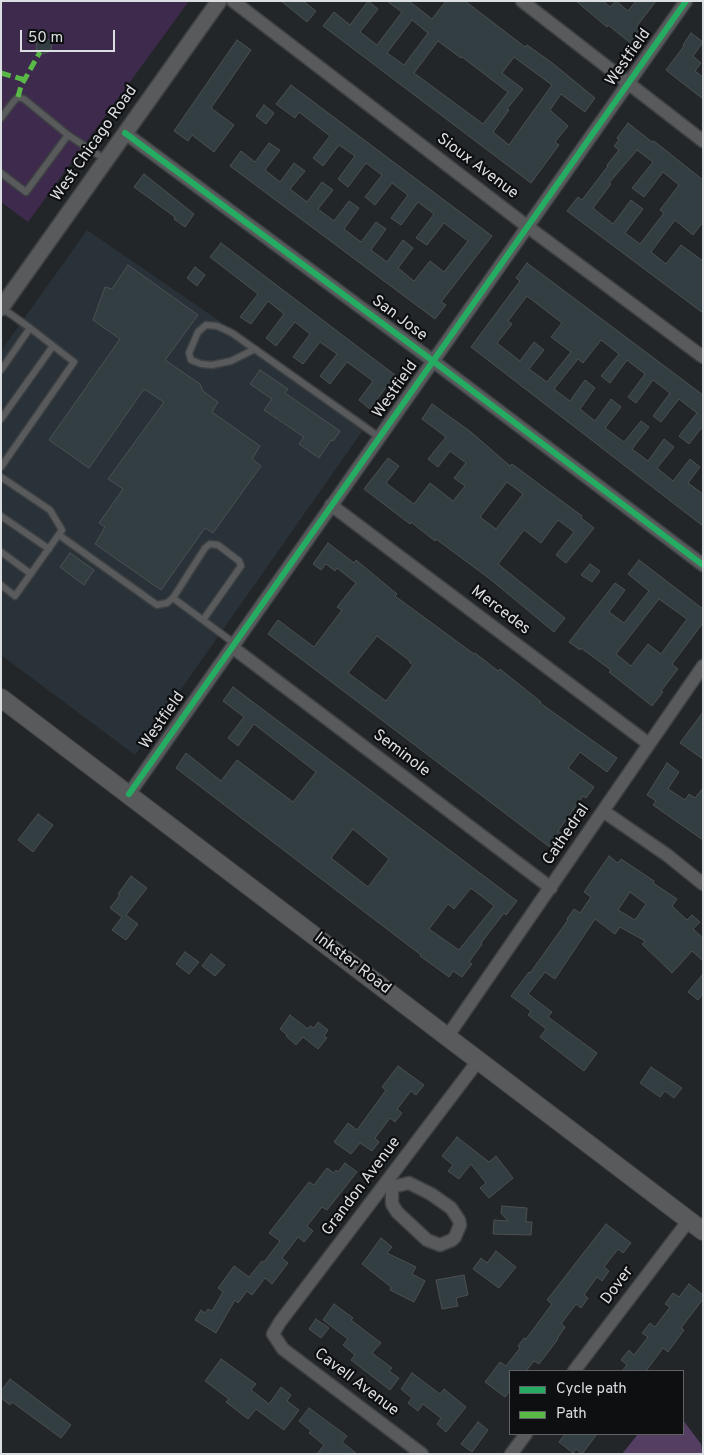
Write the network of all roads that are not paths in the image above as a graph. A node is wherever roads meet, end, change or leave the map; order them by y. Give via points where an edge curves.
1 (219, 1) edge
2 (233, 1) edge
3 (522, 1) edge
4 (686, 1) edge
5 (628, 83) junction
6 (1, 118) edge
7 (125, 132) junction
8 (68, 135) junction
9 (703, 141) edge
10 (106, 160) junction
11 (1, 173) edge
12 (528, 227) junction
13 (2, 305) edge
14 (30, 328) junction
15 (53, 346) junction
16 (255, 349) junction
17 (703, 357) edge
18 (433, 362) junction
19 (1, 370) edge
20 (1, 419) edge
21 (379, 437) junction
22 (1, 467) edge
23 (1, 477) edge
24 (331, 505) junction
25 (1, 516) edge
26 (59, 535) junction
27 (49, 549) junction
28 (1, 552) edge
29 (703, 566) edge
30 (31, 574) junction
31 (1, 586) edge
32 (173, 598) junction
33 (203, 620) junction
34 (233, 645) junction
35 (702, 667) edge
36 (1, 698) edge
37 (649, 744) junction
38 (130, 794) junction
39 (603, 811) junction
40 (703, 884) edge
41 (551, 888) junction
42 (447, 1037) junction
43 (478, 1061) junction
44 (389, 1185) junction
45 (696, 1226) edge
46 (273, 1334) joint
47 (575, 1370) edge
48 (525, 1435) edge
49 (422, 1454) edge
50 (511, 1454) edge

1 - 7 street, West Chicago Road
2 - 12 street, Sioux Avenue
3 - 5 street
4 - 5 street, Westfield
5 - 9 street
5 - 12 street, Westfield
6 - 8 lane via 18,98 24,99
7 - 10 street, West Chicago Road
7 - 18 street, San Jose
8 - 10 lane
8 - 11 lane via 26,192
10 - 13 street, West Chicago Road
12 - 17 street, Sioux Avenue
12 - 18 street, Westfield
13 - 14 lane
14 - 15 lane
14 - 19 lane
15 - 20 lane
15 - 22 lane via 74,362
16 - 16 lane via 232,332 206,325 198,332 189,353 191,360 212,365 231,362
16 - 21 lane
18 - 21 street, Westfield
18 - 29 street, San Jose
21 - 24 street, Westfield
23 - 26 lane via 50,510 62,530
24 - 34 street, Westfield
24 - 37 street, Mercedes
25 - 27 lane
26 - 27 lane
26 - 32 lane via 157,605 167,604
27 - 30 lane
28 - 30 lane
30 - 31 lane via 15,596
32 - 33 lane
32 - 33 lane via 205,548 218,544 240,561 240,566
33 - 34 lane
34 - 38 street, Westfield
34 - 41 street, Seminole
35 - 37 street, Cathedral
36 - 38 main road, Inkster Road
37 - 39 street, Cathedral
38 - 42 main road, Inkster Road
39 - 40 street via 667,854
39 - 41 street, Cathedral
41 - 42 street, Cathedral
42 - 43 main road, Inkster Road
43 - 44 street, Grandon Avenue
43 - 45 main road, Inkster Road
44 - 44 street via 392,1204 397,1212 427,1240 440,1245 455,1237 460,1226 451,1208 409,1182
44 - 46 street, Grandon Avenue
45 - 47 street, Dover
46 - 49 street, Cavell Avenue via 283,1348
48 - 50 street

